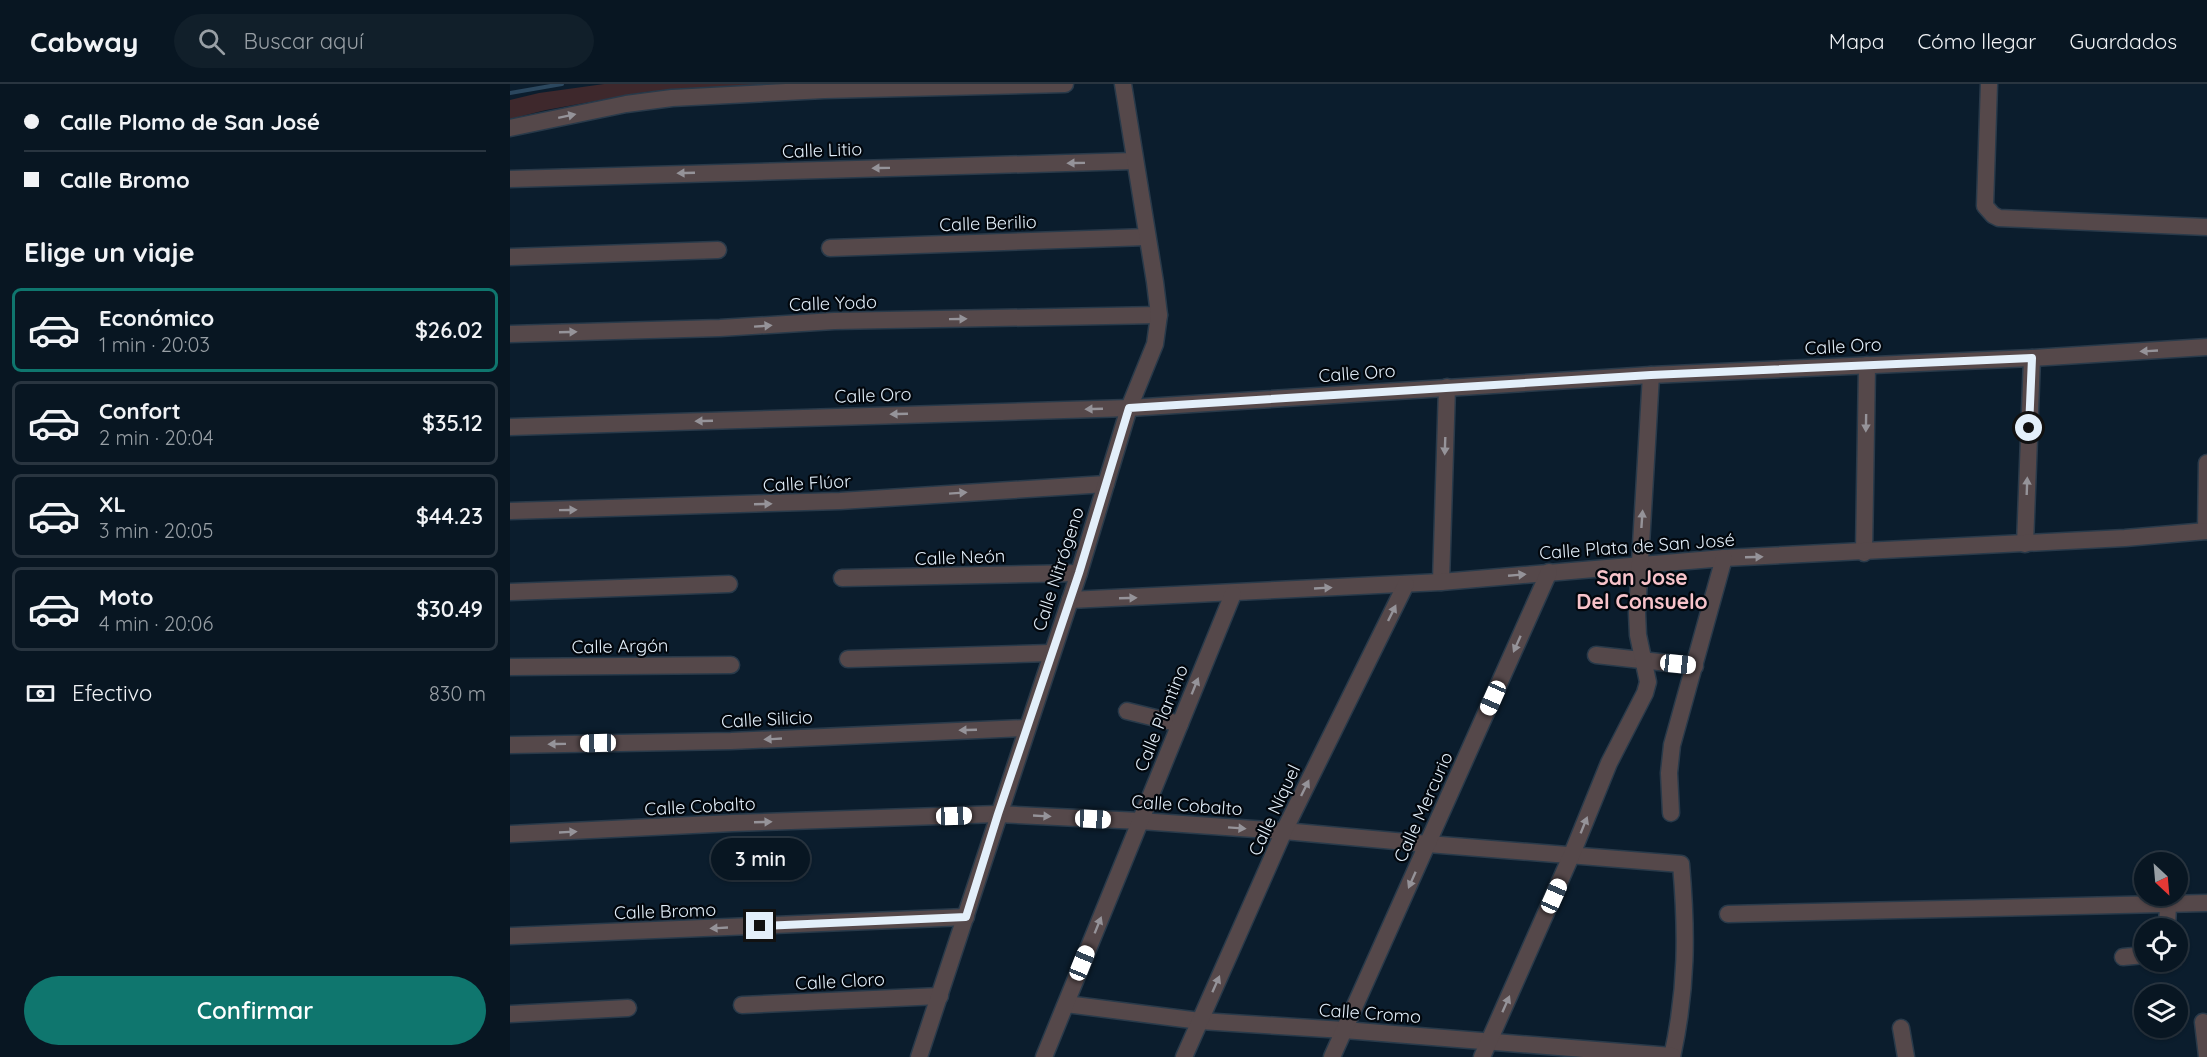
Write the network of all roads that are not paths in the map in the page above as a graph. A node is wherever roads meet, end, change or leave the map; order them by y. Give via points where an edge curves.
1 (1065, 84) edge
2 (1123, 84) edge
3 (1989, 84) edge
4 (510, 128) edge
5 (1134, 161) junction
6 (510, 179) edge
7 (2207, 227) edge
8 (1148, 237) junction
9 (830, 248) dead end
10 (718, 250) dead end
11 (510, 257) edge
12 (1159, 315) junction
13 (510, 334) edge
14 (2207, 347) edge
15 (2032, 358) junction
16 (1867, 365) junction
17 (1651, 375) junction
18 (1447, 387) junction
19 (1129, 408) junction
20 (510, 427) edge
21 (2207, 463) edge
22 (1106, 484) junction
23 (510, 511) edge
24 (2206, 531) edge
25 (2025, 544) junction
26 (1864, 553) junction
27 (1724, 558) junction
28 (1639, 565) junction
29 (1549, 572) junction
30 (1079, 573) junction
31 (842, 578) dead end
32 (1441, 582) junction
33 (729, 584) dead end
34 (1406, 584) junction
35 (510, 592) edge
36 (1233, 594) junction
37 (1070, 600) junction
38 (1051, 652) junction
39 (1596, 655) dead end
40 (848, 658) dead end
41 (1643, 661) junction
42 (731, 665) dead end
43 (1695, 666) junction
44 (510, 667) edge
45 (1127, 711) dead end
46 (1180, 724) junction
47 (1026, 728) junction
48 (510, 745) edge
49 (1671, 813) dead end
50 (998, 814) junction
51 (1140, 821) junction
52 (1284, 831) junction
53 (510, 834) edge
54 (1428, 844) junction
55 (1572, 855) junction
56 (2188, 903) edge
57 (2207, 903) edge
58 (2134, 905) edge
59 (1728, 914) dead end
60 (966, 917) junction
61 (510, 936) edge
62 (2134, 956) edge
63 (2122, 957) dead end
64 (940, 996) junction
65 (1066, 1004) junction
66 (742, 1005) dead end
67 (628, 1008) dead end
68 (510, 1014) edge
69 (1200, 1021) junction
70 (2203, 1022) dead end
71 (1901, 1028) dead end
72 (1344, 1030) junction
73 (1485, 1049) edge
74 (1672, 1056) edge
75 (2207, 1056) edge
76 (919, 1057) edge
77 (1044, 1057) edge
78 (1184, 1057) edge
79 (1332, 1057) edge
80 (1906, 1057) edge

4 -> 1 street via 672,98
2 - 5 street, Calle Nitrógeno
3 - 7 street via 1985,206 1993,215
5 -> 6 street, Calle Litio
5 - 8 street, Calle Nitrógeno
8 - 9 street, Calle Berilio
8 - 12 street, Calle Nitrógeno
10 - 11 street
13 -> 12 street, Calle Yodo via 834,321
12 - 19 street, Calle Nitrógeno via 1155,344
14 -> 15 street, Calle Oro
15 - 16 street, Calle Oro
25 -> 15 street
16 - 17 street, Calle Oro
16 -> 26 street
17 - 18 street, Calle Oro
28 -> 17 street
18 - 19 street, Calle Oro
18 -> 32 street
19 -> 20 street, Calle Oro
19 - 22 street, Calle Nitrógeno
21 - 24 street
23 -> 22 street, Calle Flúor via 840,501
22 - 30 street, Calle Nitrógeno
24 - 25 street, Calle Plata de San José
25 - 26 street, Calle Plata de San José
27 -> 26 street, Calle Plata de San José
27 - 28 street, Calle Plata de San José
27 - 43 street
28 - 29 street, Calle Plata de San José
28 - 41 street via 1637,613
32 -> 29 street, Calle Plata de San José
29 -> 54 street, Calle Mercurio
30 - 31 street, Calle Neón
30 - 37 street, Calle Nitrógeno
32 - 34 street, Calle Plata de San José
33 - 35 street
36 -> 34 street, Calle Plata de San José
52 -> 34 street, Calle Níquel
37 -> 36 street, Calle Plata de San José
46 -> 36 street, Calle Plantino
37 - 38 street, Calle Nitrógeno
38 - 40 street
38 - 47 street, Calle Nitrógeno
39 - 41 street
41 - 43 street
55 -> 41 street via 1609,763 1645,693 1648,682
42 - 44 street, Calle Argón
43 - 49 street via 1672,745
45 - 46 street
46 - 51 street, Calle Plantino
47 -> 48 street, Calle Silicio via 731,741
47 - 50 street, Calle Nitrógeno
50 -> 51 street, Calle Cobalto
53 -> 50 street, Calle Cobalto
50 - 60 street, Calle Nitrógeno
51 -> 52 street, Calle Cobalto
65 -> 51 street, Calle Plantino
52 - 54 street, Calle Cobalto
69 -> 52 street, Calle Níquel
54 - 55 street, Calle Cobalto
54 -> 72 street, Calle Mercurio
73 -> 55 street
55 - 74 street, Calle Cobalto via 1681,864 1684,979
56 - 57 street
58 - 59 street
60 -> 61 street, Calle Bromo
60 - 64 street, Calle Nitrógeno
62 - 63 street
64 - 66 street, Calle Cloro
64 - 76 street, Calle Nitrógeno
65 - 69 street, Calle Cromo
65 - 77 street, Calle Plantino
67 - 68 street
69 - 72 street, Calle Cromo
69 - 78 street, Calle Níquel
70 - 75 street
71 - 80 street
72 - 73 street, Calle Cromo
72 - 79 street, Calle Mercurio
73 - 74 street, Calle Cromo

